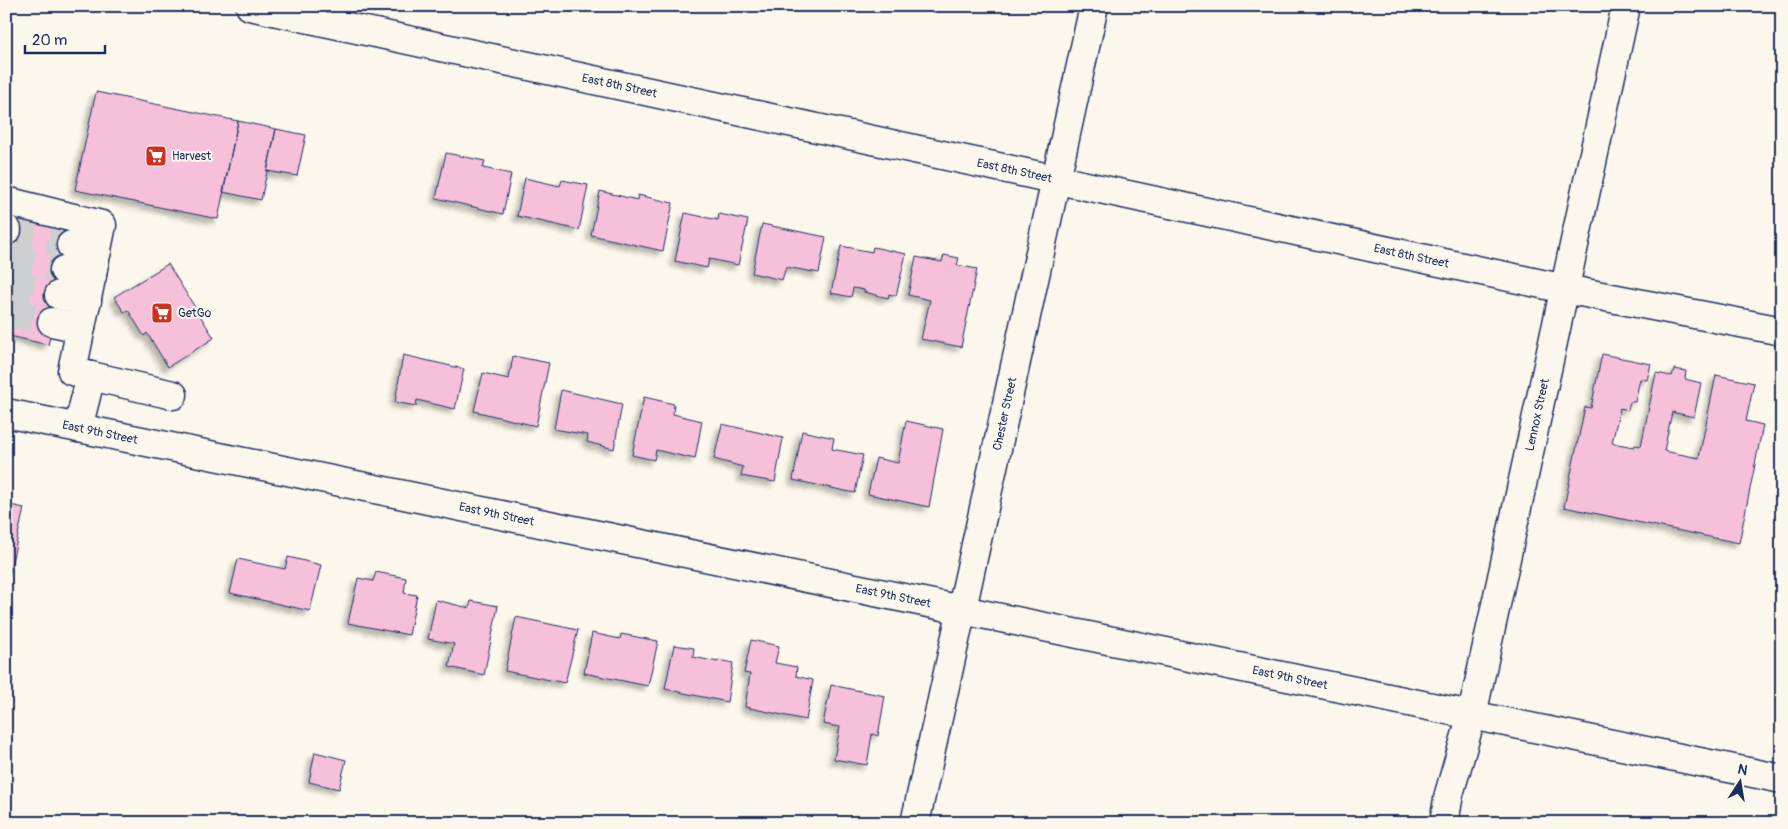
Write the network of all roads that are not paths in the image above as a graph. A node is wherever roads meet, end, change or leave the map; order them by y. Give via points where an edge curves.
1 (250, 6) edge
2 (1094, 6) edge
3 (1626, 6) edge
4 (1055, 179) junction
5 (6, 201) edge
6 (1565, 289) junction
7 (52, 322) tunnel mouth
8 (81, 328) junction
9 (1782, 331) edge
10 (91, 376) junction
11 (173, 394) dead end
12 (6, 413) edge
13 (78, 428) junction
14 (962, 610) junction
15 (1472, 715) junction
16 (1782, 779) edge
17 (915, 823) edge
18 (1444, 823) edge

1 - 4 street, East 8th Street
2 - 4 street, Chester Street
3 - 6 street, Lennox Street
4 - 6 street, East 8th Street
4 - 14 street, Chester Street
5 - 8 street via 102,225 78,273
6 - 9 street, East 8th Street
6 - 15 street, Lennox Street
7 - 8 street
8 - 10 street via 72,371
10 - 11 street
10 - 13 street
12 - 13 street, East 9th Street
13 - 14 street, East 9th Street
14 - 15 street, East 9th Street
14 - 17 street, Chester Street
15 - 16 street, East 9th Street
15 - 18 street, Lennox Street

